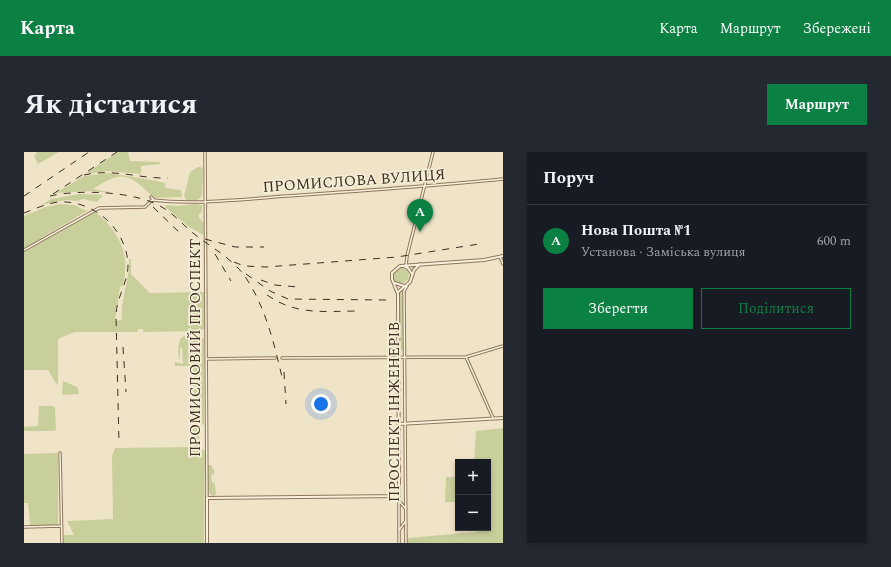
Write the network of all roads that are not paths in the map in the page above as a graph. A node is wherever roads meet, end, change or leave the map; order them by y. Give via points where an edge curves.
1 (205, 152) edge
2 (433, 152) edge
3 (503, 180) edge
4 (424, 187) junction
5 (151, 197) dead end
6 (154, 200) junction
7 (205, 201) junction
8 (24, 250) edge
9 (502, 257) edge
10 (423, 263) junction
11 (503, 264) edge
12 (405, 266) junction
13 (412, 277) junction
14 (394, 282) junction
15 (410, 282) junction
16 (405, 285) junction
17 (398, 292) junction
18 (503, 346) edge
19 (275, 358) dead end
20 (282, 358) dead end
21 (398, 358) junction
22 (404, 358) junction
23 (466, 358) junction
24 (207, 359) junction
25 (398, 374) junction
26 (405, 374) junction
27 (398, 386) junction
28 (405, 386) junction
29 (493, 418) junction
30 (503, 418) edge
31 (398, 424) junction
32 (405, 424) junction
33 (60, 453) dead end
34 (399, 496) junction
35 (207, 498) junction
36 (399, 501) junction
37 (406, 508) junction
38 (406, 520) junction
39 (24, 526) edge
40 (62, 526) junction
41 (399, 531) junction
42 (62, 543) edge
43 (206, 543) edge
44 (399, 543) edge
45 (406, 543) edge

1 - 7 street, ПРОМИСЛОВИЙ ПРОСПЕКТ
2 - 4 street
3 - 4 street, ПРОМИСЛОВА ВУЛИЦЯ
4 - 7 street, ПРОМИСЛОВА ВУЛИЦЯ
4 - 12 street
5 - 6 street
6 - 7 street, ПРОМИСЛОВА ВУЛИЦЯ
6 - 8 street via 145,207 99,208
7 - 24 street, ПРОМИСЛОВИЙ ПРОСПЕКТ
9 - 10 street
9 - 11 street
10 - 12 street
10 - 13 street via 415,267
12 - 13 street via 411,271
12 - 14 street via 393,270
13 - 15 street
14 - 16 street via 399,286
14 - 17 street, ПРОСПЕКТ ІНЖЕНЕРІВ
15 - 16 street
15 - 22 street, ПРОСПЕКТ ІНЖЕНЕРІВ via 404,291
16 - 17 street
17 - 21 street, ПРОСПЕКТ ІНЖЕНЕРІВ
18 - 23 street
19 - 24 street
20 - 21 street
21 - 22 street
21 - 25 street, ПРОСПЕКТ ІНЖЕНЕРІВ
22 - 23 street
22 - 26 street, ПРОСПЕКТ ІНЖЕНЕРІВ
23 - 29 street
24 - 35 street, ПРОМИСЛОВИЙ ПРОСПЕКТ
25 - 26 street
25 - 27 street, ПРОСПЕКТ ІНЖЕНЕРІВ
26 - 28 street, ПРОСПЕКТ ІНЖЕНЕРІВ
27 - 28 street
27 - 31 street, ПРОСПЕКТ ІНЖЕНЕРІВ
28 - 32 street, ПРОСПЕКТ ІНЖЕНЕРІВ
29 - 30 street
29 - 32 street
31 - 32 street
31 - 34 street, ПРОСПЕКТ ІНЖЕНЕРІВ
32 - 37 street, ПРОСПЕКТ ІНЖЕНЕРІВ
33 - 40 street
34 - 35 street
34 - 36 street
35 - 43 street, ПРОМИСЛОВИЙ ПРОСПЕКТ
36 - 37 street
36 - 41 street
37 - 38 street, ПРОСПЕКТ ІНЖЕНЕРІВ
38 - 41 street
38 - 45 street, ПРОСПЕКТ ІНЖЕНЕРІВ
39 - 40 street
40 - 42 street
41 - 44 street

